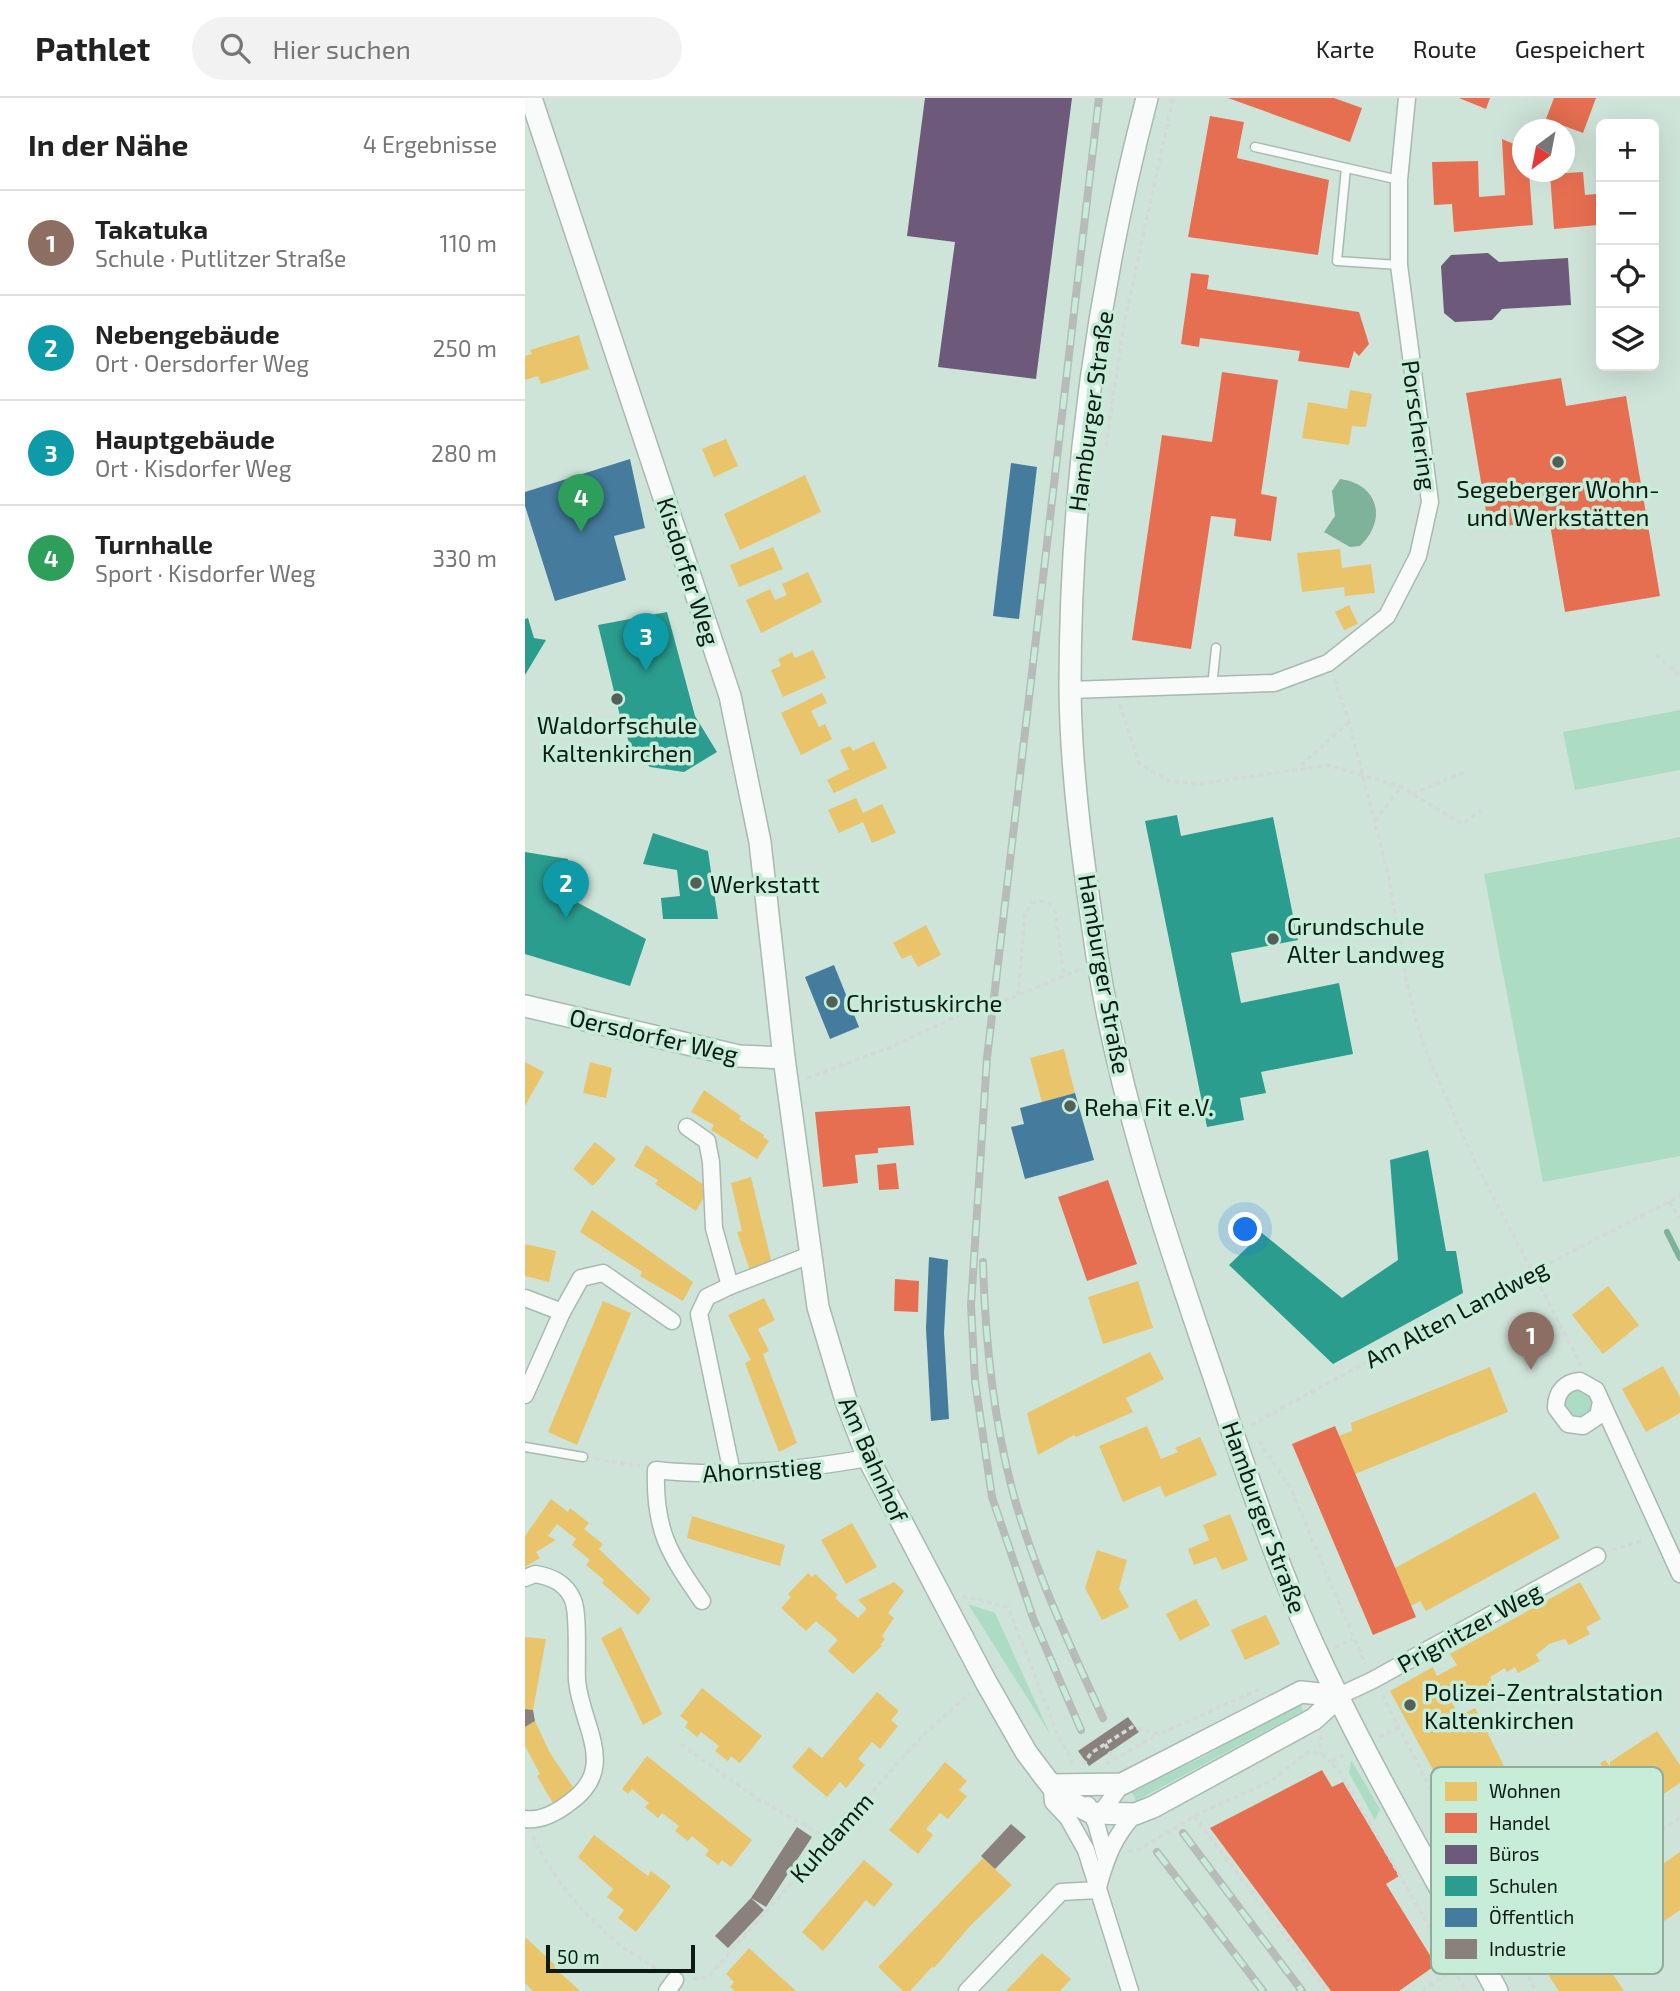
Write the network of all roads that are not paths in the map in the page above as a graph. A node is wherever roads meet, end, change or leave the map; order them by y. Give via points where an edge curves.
1 (531, 98) edge
2 (1147, 98) edge
3 (1407, 98) edge
4 (1255, 147) dead end
5 (1346, 168) junction
6 (1399, 180) junction
7 (1399, 265) junction
8 (1216, 648) dead end
9 (1213, 687) junction
10 (1070, 690) junction
11 (525, 1006) edge
12 (783, 1058) junction
13 (687, 1127) dead end
14 (810, 1255) junction
15 (730, 1286) junction
16 (525, 1298) edge
17 (562, 1312) junction
18 (672, 1321) dead end
19 (525, 1395) edge
20 (1601, 1402) junction
21 (525, 1447) edge
22 (583, 1457) road end
23 (868, 1458) junction
24 (732, 1473) junction
25 (1597, 1556) road end
26 (1680, 1574) edge
27 (525, 1578) edge
28 (702, 1601) dead end
29 (1339, 1696) junction
30 (1122, 1784) junction
31 (1062, 1785) junction
32 (1135, 1814) junction
33 (1095, 1816) junction
34 (529, 1820) edge
35 (1086, 1850) junction
36 (1108, 1854) junction
37 (1431, 1868) edge
38 (1098, 1890) junction
39 (1488, 1974) edge
40 (967, 1991) edge
41 (1130, 1991) edge
42 (1497, 1991) edge

1 - 12 street, Kisdorfer Weg via 730,696 760,842
2 - 10 street, Hamburger Straße via 1100,326 1077,488
3 - 6 street, Porschering
4 - 5 lane
5 - 6 lane
5 - 7 lane via 1337,261
6 - 7 street, Porschering
7 - 9 street, Porschering via 1430,502 1419,556 1387,616 1328,663 1274,683
8 - 9 lane
9 - 10 street, Porschering
10 - 29 street, Hamburger Straße via 1075,784 1098,961 1128,1100 1176,1266 1241,1429 1275,1552
11 - 12 street, Oersdorfer Weg via 739,1056
12 - 14 street, Am Bahnhof
13 - 15 street via 707,1141 714,1228
14 - 15 street
14 - 23 street, Am Bahnhof via 832,1360
15 - 24 street via 707,1297 699,1314
16 - 17 street
17 - 18 street via 581,1278 603,1273
17 - 19 street
20 - 20 street via 1592,1385 1574,1381 1562,1388 1556,1401 1559,1415 1575,1426 1598,1416
20 - 26 street
21 - 22 lane
23 - 24 street, Ahornstieg via 802,1470
23 - 31 street, Am Bahnhof via 1026,1752
24 - 28 street, Ahornstieg via 656,1470 655,1506 663,1536
25 - 29 street, Prignitzer Weg
27 - 34 street via 535,1574 561,1582 574,1601 577,1684 595,1770 586,1791 560,1810
29 - 30 street via 1301,1692
29 - 32 street via 1314,1719
29 - 37 street, Hamburger Straße
30 - 31 street
30 - 33 street
31 - 33 street, Am Bahnhof via 1073,1805
31 - 35 street, Am Bahnhof via 1053,1802
32 - 33 street
32 - 36 street
33 - 35 street
33 - 36 street
35 - 38 street, Am Bahnhof
36 - 38 street
38 - 40 street via 1061,1892
38 - 41 street, Am Bahnhof
39 - 42 street, Hamburger Straße

